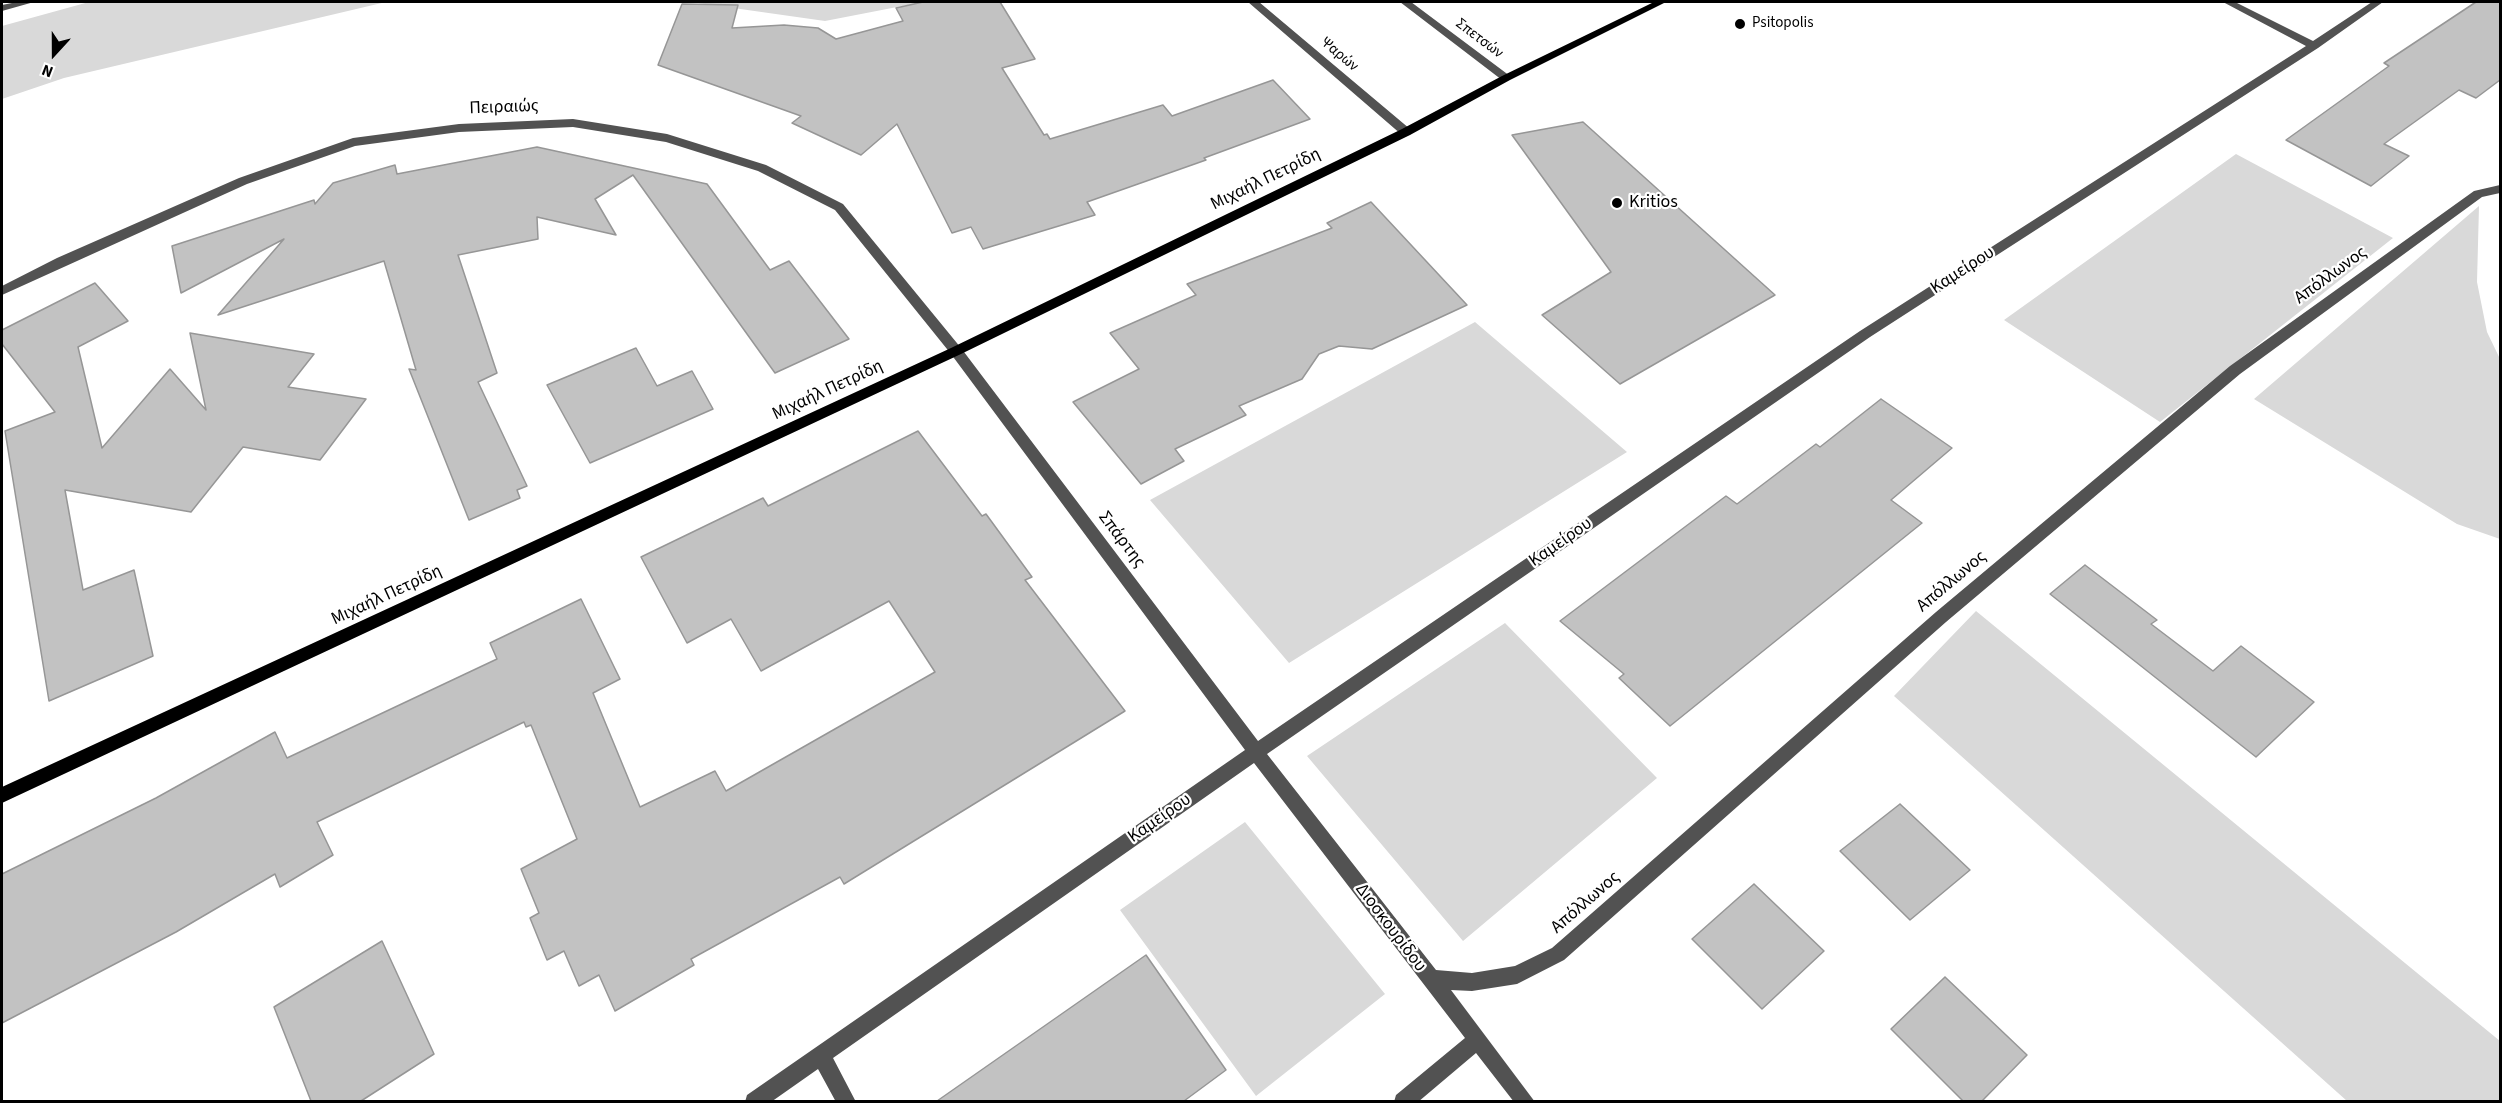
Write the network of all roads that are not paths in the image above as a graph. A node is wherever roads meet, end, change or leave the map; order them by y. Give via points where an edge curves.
1 (29, 2) edge
2 (1253, 2) edge
3 (1405, 2) edge
4 (1661, 2) edge
5 (2228, 2) edge
6 (2378, 2) edge
7 (2, 8) edge
8 (2314, 45) junction
9 (1506, 78) junction
10 (1406, 132) junction
11 (2500, 189) edge
12 (2, 291) edge
13 (956, 351) junction
14 (1256, 752) junction
15 (2, 795) edge
16 (1429, 979) junction
17 (1478, 1039) junction
18 (821, 1055) junction
19 (754, 1101) edge
20 (847, 1101) edge
21 (1402, 1101) edge
22 (1526, 1101) edge

1 - 7 street
2 - 10 street, Ψαρών
3 - 9 street, Σπετσών
4 - 9 main road, Μιχαήλ Πετρίδη
5 - 8 street
6 - 8 street, Καμείρου
8 - 14 street, Καμείρου via 1865,333
9 - 10 main road, Μιχαήλ Πετρίδη
10 - 13 main road, Μιχαήλ Πετρίδη
11 - 16 street, Απόλλωνος via 2478,194 2235,369 1950,610 1558,954 1517,975 1472,982
12 - 13 street, Πειραιώς via 243,181 353,142 459,128 573,123 667,138 762,168 839,207
13 - 14 street, Σπάρτης
13 - 15 main road, Μιχαήλ Πετρίδη
14 - 16 street, Διοσκουρίδου
14 - 18 street, Καμείρου
16 - 17 street, Διοσκουρίδου
17 - 21 street
17 - 22 street, Διοσκουρίδου
18 - 19 street, Καμείρου
18 - 20 street

